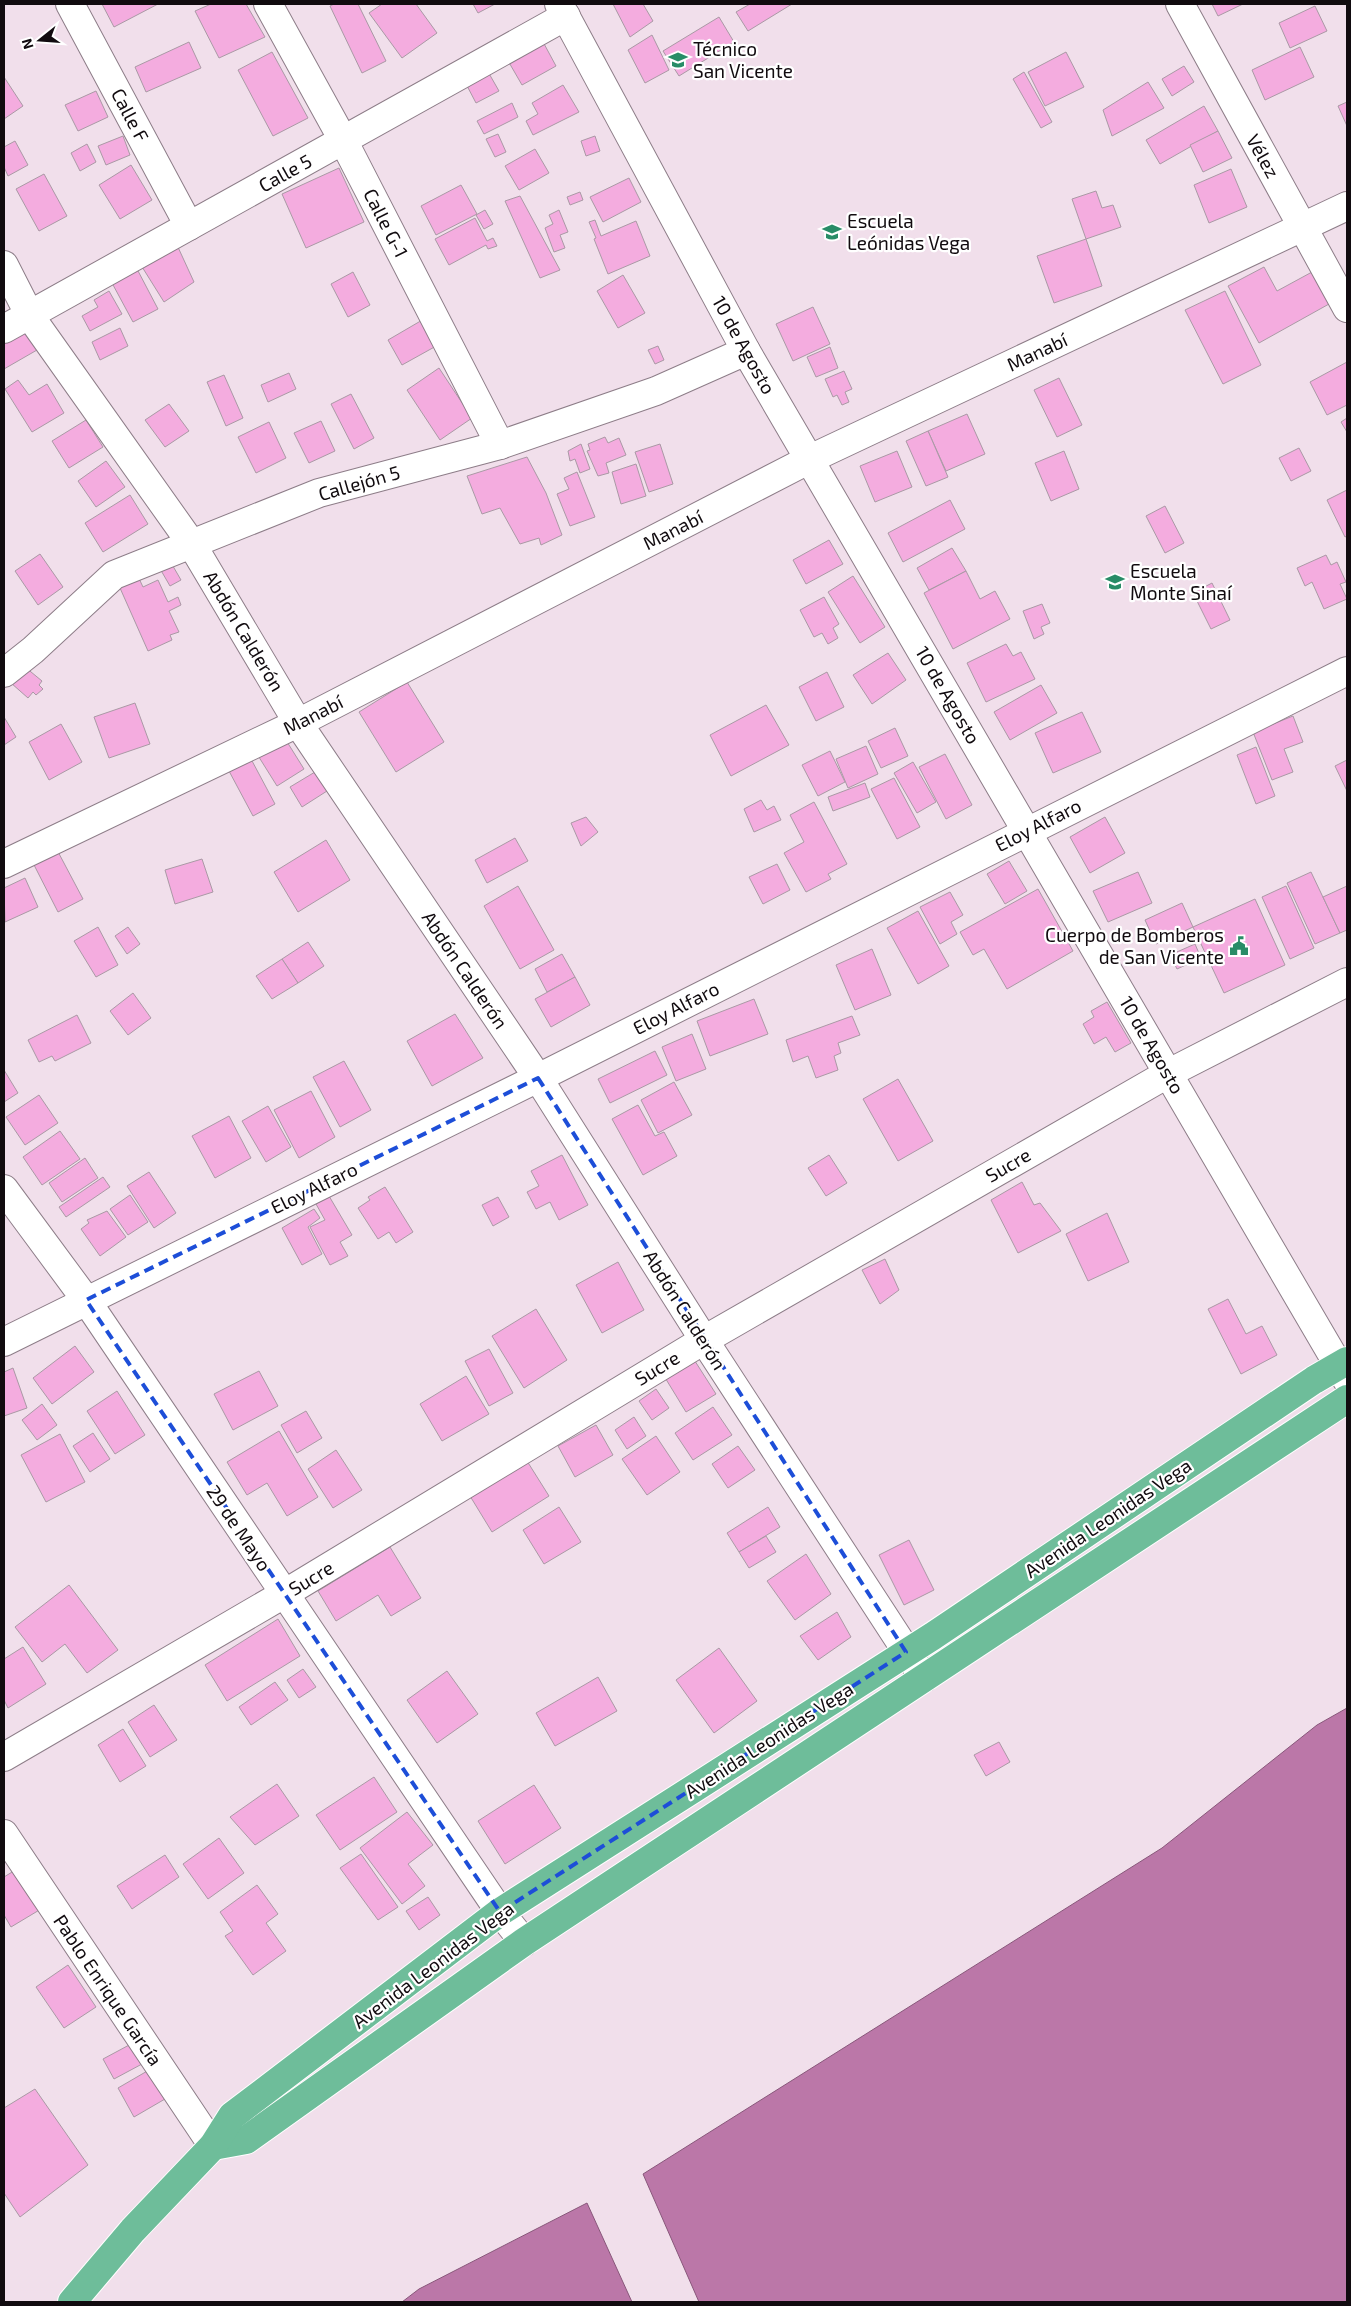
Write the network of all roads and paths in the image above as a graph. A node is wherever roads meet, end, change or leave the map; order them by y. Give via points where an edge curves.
1 (70, 4) edge
2 (268, 4) edge
3 (1180, 4) edge
4 (562, 10) edge
5 (343, 140) junction
6 (1347, 206) edge
7 (189, 226) junction
8 (1302, 226) junction
9 (4, 265) edge
10 (1347, 308) edge
11 (30, 316) junction
12 (4, 329) edge
13 (746, 351) junction
14 (500, 445) junction
15 (810, 459) junction
16 (191, 544) junction
17 (1347, 671) edge
18 (4, 673) edge
19 (298, 723) junction
20 (1027, 830) junction
21 (4, 864) edge
22 (1347, 982) edge
23 (1169, 1073) junction
24 (538, 1078) junction
25 (4, 1189) edge
26 (86, 1300) junction
27 (704, 1340) junction
28 (4, 1342) edge
29 (1344, 1369) edge
30 (1347, 1399) edge
31 (284, 1594) junction
32 (906, 1652) junction
33 (924, 1678) junction
34 (4, 1757) edge
35 (4, 1834) edge
36 (500, 1912) junction
37 (524, 1942) junction
38 (213, 2146) junction
39 (72, 2302) edge

1 - 7 street, Calle F
2 - 5 street, Calle G-1
3 - 8 street, Vélez
4 - 5 street, Calle 5
4 - 13 street, 10 de Agosto
5 - 7 street, Calle 5
5 - 14 street, Calle G-1
6 - 8 street, Manabí
7 - 11 street, Calle 5
8 - 10 street, Vélez
8 - 15 street, Manabí
9 - 11 street, Abdón Calderón
11 - 12 street, Calle 5
11 - 16 street, Abdón Calderón
13 - 14 street, Callejón 5 via 656,391
13 - 15 street, 10 de Agosto
14 - 16 street, Callejón 5 via 319,493
15 - 19 street, Manabí
15 - 20 street, 10 de Agosto
16 - 18 street, Callejón 5 via 114,575
16 - 19 street, Abdón Calderón
17 - 20 street, Eloy Alfaro
19 - 21 street, Manabí
19 - 24 street, Abdón Calderón
20 - 23 street, 10 de Agosto
20 - 24 street, Eloy Alfaro
22 - 23 street, Sucre
23 - 27 street, Sucre
23 - 29 street, 10 de Agosto
24 - 26 street, Eloy Alfaro
24 - 27 street, Abdón Calderón
25 - 26 street, 29 de Mayo
26 - 28 street, Eloy Alfaro
26 - 31 street, 29 de Mayo
27 - 31 street, Sucre
27 - 32 street, Abdón Calderón
29 - 32 highway, Avenida Leonidas Vega via 1314,1380
30 - 33 highway, Avenida Leonidas Vega
31 - 34 street, Sucre
31 - 36 street, 29 de Mayo
32 - 33 street, Abdón Calderón
32 - 36 highway, Avenida Leonidas Vega
33 - 37 highway, Avenida Leonidas Vega
35 - 38 street, Pablo Enrique García
36 - 37 street, 29 de Mayo
36 - 38 highway, Avenida Leonidas Vega via 232,2116
37 - 38 highway, Avenida Leonidas Vega via 246,2140
38 - 39 highway, Avenida Leonidas Vega via 133,2230

